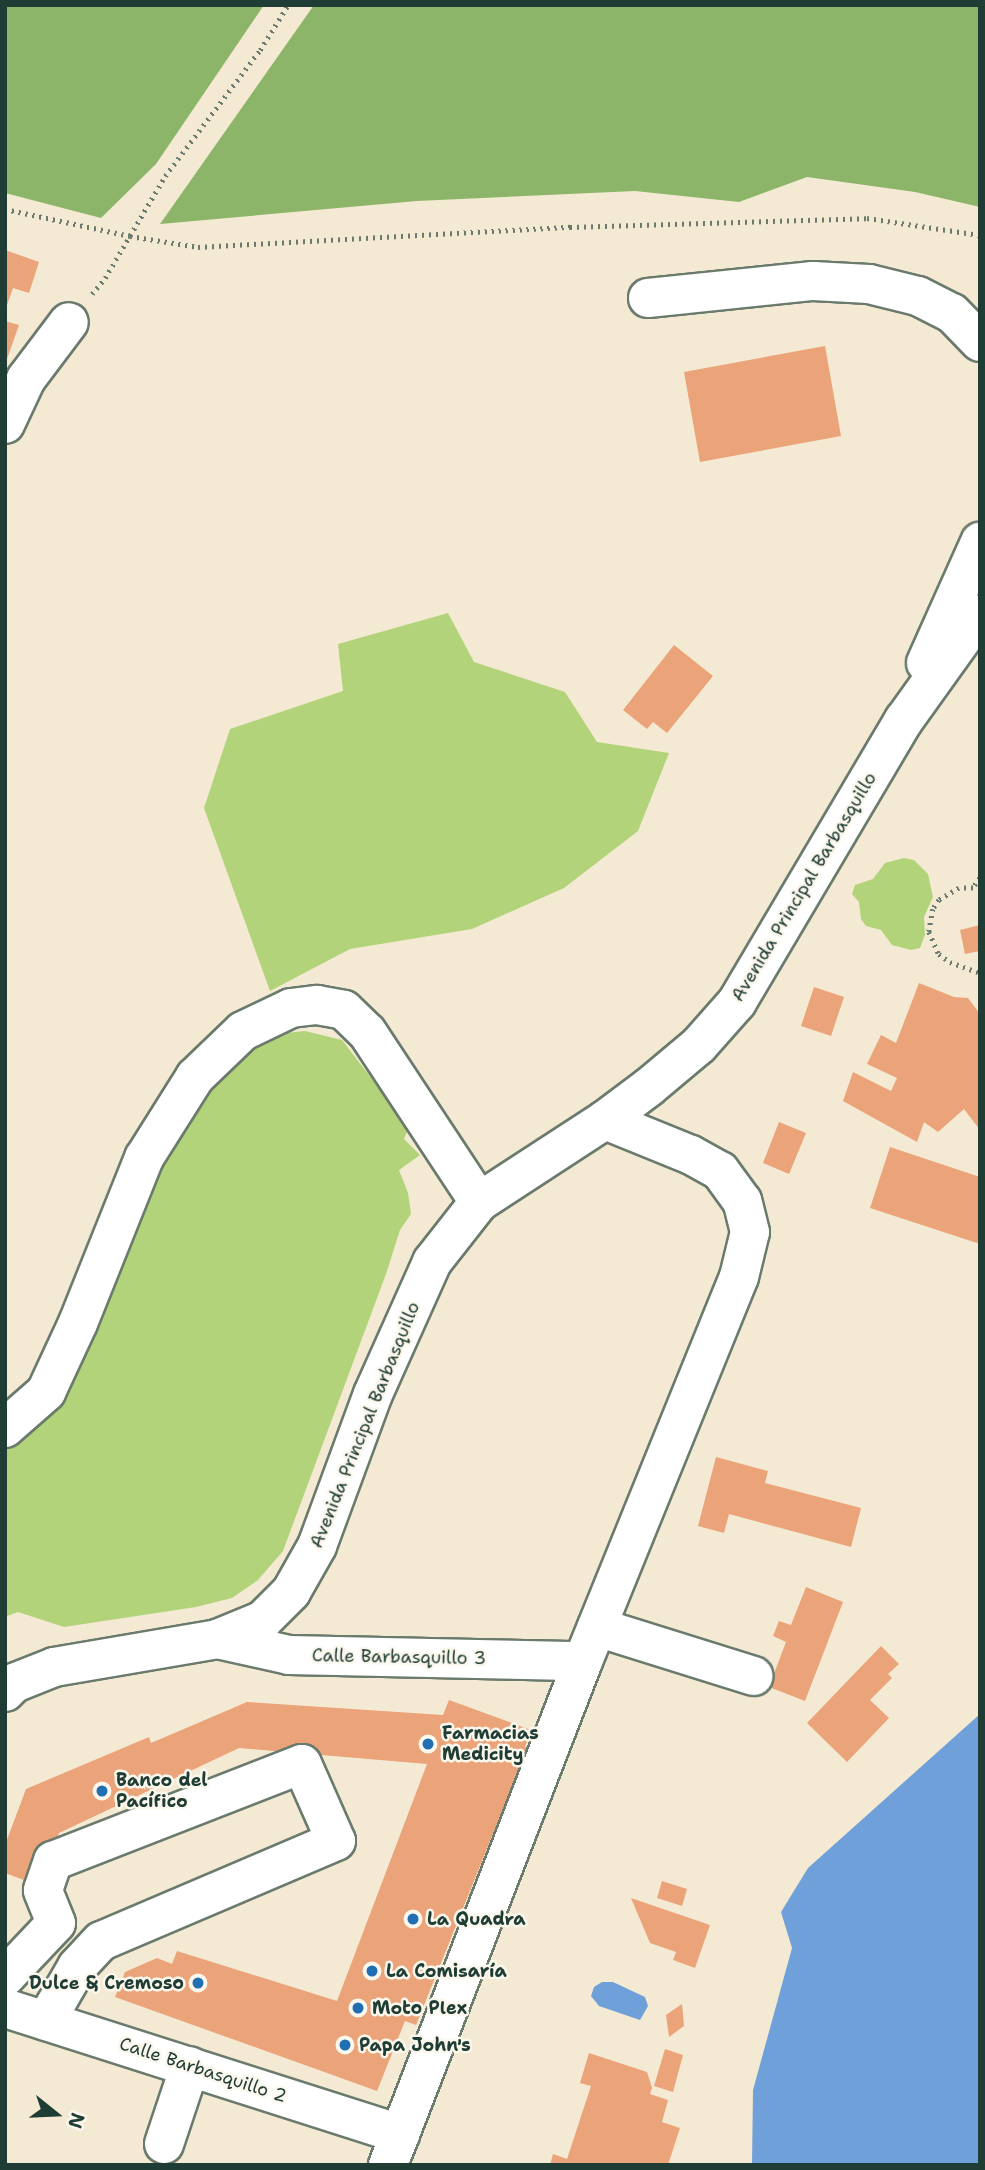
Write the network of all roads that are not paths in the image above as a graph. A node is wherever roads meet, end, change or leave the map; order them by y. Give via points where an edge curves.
1 (648, 298) dead end
2 (69, 322) dead end
3 (980, 342) edge
4 (5, 424) edge
5 (980, 542) edge
6 (980, 614) edge
7 (904, 720) junction
8 (605, 1120) junction
9 (479, 1202) junction
10 (5, 1428) edge
11 (217, 1639) junction
12 (590, 1644) junction
13 (753, 1676) dead end
14 (5, 1692) edge
15 (5, 1977) edge
16 (5, 2008) edge
17 (46, 2021) junction
18 (190, 2066) junction
19 (164, 2144) dead end
20 (394, 2149) edge

1 - 3 street via 813,281 869,284 918,296 952,313
2 - 4 street via 26,379
5 - 7 street
6 - 7 street, Avenida Principal Barbasquillo
7 - 8 street, Avenida Principal Barbasquillo via 737,1002 699,1045
8 - 9 street, Avenida Principal Barbasquillo
8 - 12 street via 720,1171 743,1201 750,1232 739,1277
9 - 10 street via 367,1032 344,1010 317,1005 291,1008 243,1031 195,1077 144,1158 46,1392
9 - 11 street, Avenida Principal Barbasquillo via 432,1262 373,1394 317,1546 292,1592 263,1620
11 - 12 street, Calle Barbasquillo 3 via 289,1655
11 - 14 street, Avenida Principal Barbasquillo via 54,1667 14,1683
12 - 13 street, Calle Barbasquillo 3
12 - 20 street
15 - 17 street via 56,1923 43,1890 53,1861 302,1764 336,1841 101,1941 77,1967
16 - 17 street, Calle Barbasquillo 2
17 - 18 street, Calle Barbasquillo 2
18 - 19 street
18 - 20 street, Calle Barbasquillo 2

